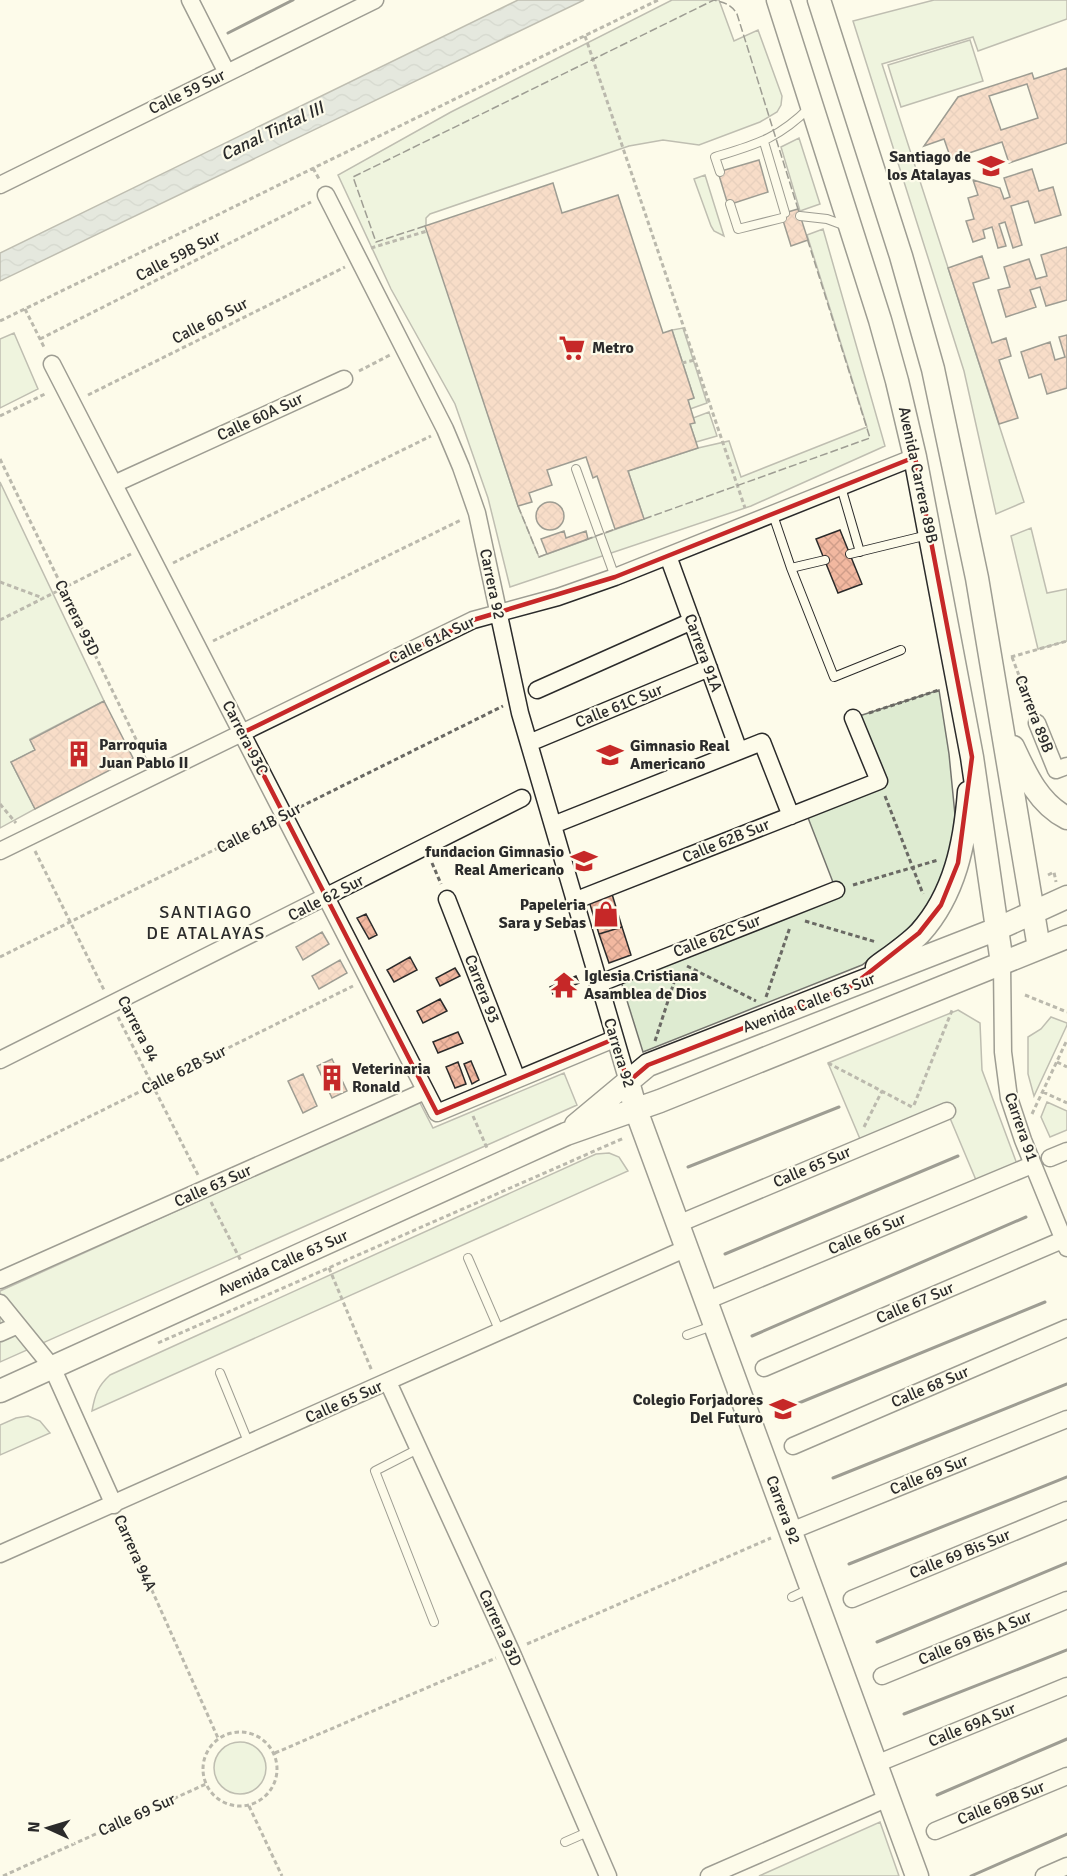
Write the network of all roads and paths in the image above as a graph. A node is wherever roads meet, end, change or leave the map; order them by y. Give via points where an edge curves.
1 (190, 0) edge
2 (375, 0) edge
3 (658, 0) edge
4 (778, 0) edge
5 (824, 1) edge
6 (585, 36) junction
7 (227, 73) junction
8 (812, 105) junction
9 (764, 142) junction
10 (720, 172) dead end
11 (0, 185) edge
12 (326, 195) joint
13 (730, 204) dead end
14 (800, 216) dead end
15 (852, 229) junction
16 (428, 231) dead end
17 (357, 256) junction
18 (24, 309) junction
19 (0, 321) edge
20 (40, 339) junction
21 (404, 348) junction
22 (694, 360) junction
23 (682, 363) dead end
24 (52, 364) joint
25 (344, 379) joint
26 (63, 385) junction
27 (73, 403) junction
28 (0, 416) edge
29 (445, 429) junction
30 (915, 458) junction
31 (0, 459) edge
32 (576, 469) dead end
33 (114, 484) junction
34 (841, 488) junction
35 (477, 513) junction
36 (773, 515) junction
37 (750, 523) junction
38 (931, 534) junction
39 (146, 546) junction
40 (860, 552) junction
41 (850, 554) dead end
42 (668, 556) junction
43 (825, 560) dead end
44 (791, 568) junction
45 (158, 570) junction
46 (615, 577) junction
47 (0, 582) edge
48 (63, 590) junction
49 (44, 599) junction
50 (498, 612) junction
51 (0, 620) edge
52 (692, 621) junction
53 (1067, 641) edge
54 (198, 648) junction
55 (901, 650) dead end
56 (1012, 657) junction
57 (1006, 658) dead end
58 (709, 669) junction
59 (537, 690) dead end
60 (939, 690) dead end
61 (517, 699) junction
62 (854, 718) joint
63 (1003, 722) junction
64 (1037, 723) joint
65 (242, 733) junction
66 (529, 743) junction
67 (739, 751) junction
68 (972, 757) junction
69 (1061, 768) edge
70 (154, 776) junction
71 (879, 781) junction
72 (522, 798) dead end
73 (0, 804) edge
74 (284, 815) junction
75 (791, 816) junction
76 (1067, 818) edge
77 (553, 825) junction
78 (28, 838) junction
79 (426, 847) junction
80 (0, 851) edge
81 (942, 859) dead end
82 (913, 867) junction
83 (836, 890) joint
84 (924, 897) dead end
85 (1067, 897) edge
86 (327, 898) junction
87 (447, 899) joint
88 (574, 901) junction
89 (1033, 912) junction
90 (794, 917) dead end
91 (804, 921) dead end
92 (70, 922) junction
93 (997, 929) junction
94 (1067, 937) edge
95 (877, 942) dead end
96 (1039, 948) junction
97 (0, 957) edge
98 (1002, 963) junction
99 (368, 979) junction
100 (598, 984) junction
101 (852, 986) junction
102 (1025, 996) dead end
103 (112, 1005) junction
104 (953, 1008) dead end
105 (1067, 1012) edge
106 (614, 1039) junction
107 (1067, 1040) edge
108 (652, 1048) dead end
109 (0, 1060) edge
110 (1057, 1062) junction
111 (828, 1064) dead end
112 (1067, 1066) edge
113 (517, 1079) junction
114 (628, 1082) junction
115 (153, 1086) junction
116 (426, 1091) junction
117 (882, 1091) junction
118 (1043, 1092) junction
119 (467, 1100) junction
120 (1067, 1103) edge
121 (914, 1107) junction
122 (636, 1110) junction
123 (922, 1111) dead end
124 (947, 1111) dead end
125 (1030, 1119) dead end
126 (864, 1128) dead end
127 (566, 1134) junction
128 (630, 1135) dead end
129 (1067, 1151) edge
130 (1050, 1158) dead end
131 (0, 1161) edge
132 (495, 1166) junction
133 (1027, 1167) dead end
134 (205, 1189) junction
135 (505, 1190) junction
136 (678, 1224) junction
137 (1066, 1243) edge
138 (687, 1248) junction
139 (468, 1258) dead end
140 (243, 1264) dead end
141 (329, 1268) junction
142 (0, 1280) edge
143 (706, 1301) junction
144 (0, 1303) edge
145 (18, 1325) junction
146 (715, 1325) junction
147 (1067, 1328) edge
148 (501, 1332) junction
149 (0, 1333) edge
150 (687, 1335) dead end
151 (157, 1344) dead end
152 (52, 1368) junction
153 (764, 1368) dead end
154 (220, 1373) dead end
155 (383, 1384) junction
156 (0, 1391) edge
157 (1067, 1419) edge
158 (250, 1444) junction
159 (793, 1446) dead end
160 (418, 1449) junction
161 (114, 1505) junction
162 (1067, 1510) edge
163 (791, 1531) junction
164 (0, 1554) edge
165 (852, 1599) dead end
166 (1067, 1600) edge
167 (434, 1622) dead end
168 (882, 1676) dead end
169 (1067, 1686) edge
170 (218, 1738) junction
171 (876, 1764) junction
172 (1067, 1776) edge
173 (206, 1784) junction
174 (888, 1798) junction
175 (249, 1806) junction
176 (590, 1831) junction
177 (935, 1831) dead end
178 (565, 1842) dead end
179 (1067, 1866) edge
180 (3, 1876) edge
181 (282, 1876) edge
182 (608, 1876) edge
183 (709, 1876) edge
184 (917, 1876) edge
185 (1044, 1876) edge

1 - 7 street
2 - 7 street, Calle 59 Sur
3 - 6 path
4 - 8 main road, Avenida Carrera 89B
5 - 63 main road via 924,331 973,557
6 - 18 path
6 - 22 path
7 - 11 street, Calle 59 Sur
8 - 9 lane
8 - 15 main road, Avenida Carrera 89B
9 - 10 lane via 715,157
9 - 13 lane via 783,215 738,229
12 - 17 street, Carrera 92
12 - 20 path, Calle 59B Sur
14 - 15 lane via 827,219
15 - 30 main road, Avenida Carrera 89B via 897,381
16 - 17 path, Calle 60 Sur
17 - 21 street, Carrera 92
17 - 27 path, Calle 60 Sur
18 - 19 path
18 - 20 path
20 - 24 path
21 - 25 path
21 - 29 street, Carrera 92
22 - 23 path
22 - 37 path
24 - 26 street, Carrera 93C
25 - 33 street, Calle 60A Sur
26 - 27 street, Carrera 93C
26 - 28 path
27 - 33 street, Carrera 93C
29 - 35 street, Carrera 92
29 - 45 path
30 - 34 street, Calle 61A Sur
30 - 38 main road, Avenida Carrera 89B
31 - 48 path, Carrera 93D
32 - 46 lane
33 - 39 street, Carrera 93C
34 - 36 street, Calle 61A Sur
34 - 40 lane
35 - 50 street, Carrera 92
35 - 54 path
36 - 37 street, Calle 61A Sur
36 - 44 lane
37 - 42 street, Calle 61A Sur
38 - 40 lane
38 - 68 main road, Avenida Carrera 89B
39 - 45 street, Carrera 93C
39 - 48 path
40 - 41 lane
42 - 46 street, Calle 61A Sur
42 - 52 street, Carrera 91A
43 - 44 lane
44 - 55 lane via 834,677
45 - 54 street, Carrera 93C
46 - 50 street, Calle 61A Sur
47 - 49 path
48 - 49 path
48 - 70 path, Carrera 93D
49 - 51 path
50 - 61 street, Carrera 92
50 - 65 street, Calle 61A Sur via 441,634
52 - 58 street, Carrera 91A
52 - 59 street
53 - 56 path
54 - 65 street, Carrera 93C
56 - 57 path
56 - 64 path, Carrera 89B
58 - 66 street, Calle 61C Sur
58 - 67 street, Carrera 91A
60 - 62 path
61 - 66 street, Carrera 92
61 - 74 path, Calle 61B Sur
62 - 71 street
63 - 76 main road via 1036,791 1056,813
63 - 89 main road
64 - 69 street, Carrera 89B
65 - 70 street, Calle 61A Sur
65 - 74 street, Carrera 93C
66 - 77 street, Carrera 92
67 - 75 street via 762,742
67 - 77 street
68 - 93 main road, Avenida Carrera 89B
68 - 101 main road via 963,839 945,896 933,918 906,946
70 - 78 street, Calle 61A Sur
71 - 75 street, Calle 62B Sur
71 - 82 path
72 - 79 street, Calle 62 Sur
73 - 78 path, Carrera 94
74 - 86 street, Carrera 93C
74 - 92 path, Calle 61B Sur
75 - 88 street, Calle 62B Sur
77 - 88 street, Carrera 92
78 - 80 street, Calle 61A Sur
78 - 92 path, Carrera 94
79 - 86 street, Calle 62 Sur
79 - 87 path
81 - 82 path
82 - 83 path
82 - 84 path
83 - 100 street, Calle 62C Sur
85 - 89 main road, Avenida Calle 63 Sur
86 - 99 street, Carrera 93C
86 - 103 street, Calle 62 Sur
87 - 113 street, Carrera 93
88 - 100 street, Carrera 92
89 - 93 main road, Avenida Calle 63 Sur
89 - 96 main road
90 - 108 path via 764,1004 681,963
91 - 95 path
92 - 97 path, Calle 61B Sur
92 - 103 path, Carrera 94
93 - 98 main road, Avenida Carrera 89B
93 - 101 main road, Avenida Calle 63 Sur
94 - 96 main road, Avenida Calle 63 Sur
96 - 98 main road, Avenida Calle 63 Sur
98 - 122 main road, Avenida Calle 63 Sur
98 - 137 street, Carrera 91 via 1009,1098
99 - 115 path, Calle 62B Sur
99 - 116 street, Carrera 93C
100 - 106 street, Carrera 92
101 - 114 main road, Avenida Calle 63 Sur via 648,1065
102 - 105 path
103 - 109 street, Calle 62 Sur
103 - 115 path, Carrera 94
104 - 121 path
106 - 113 street
106 - 114 street, Carrera 92
107 - 110 path
110 - 112 path
110 - 118 path
111 - 117 path
113 - 119 street
114 - 122 main road, Carrera 92
114 - 127 main road, Avenida Calle 63 Sur
115 - 131 path, Calle 62B Sur
115 - 134 path, Carrera 94
116 - 119 street, Carrera 93C via 437,1113
116 - 134 street, Calle 63 Sur
117 - 121 path
117 - 126 path
118 - 120 path
118 - 125 path
119 - 132 path
121 - 123 path
122 - 127 main road, Avenida Calle 63 Sur
122 - 136 main road, Carrera 92
124 - 136 street, Calle 65 Sur
127 - 132 main road, Avenida Calle 63 Sur
128 - 135 path
129 - 130 street
132 - 135 path
132 - 152 main road, Avenida Calle 63 Sur
133 - 143 street, Calle 66 Sur
134 - 140 path, Carrera 94
134 - 142 street, Calle 63 Sur
135 - 141 path
136 - 138 main road, Carrera 92
137 - 153 street, Calle 67 Sur
138 - 143 main road, Carrera 92
138 - 148 street, Calle 65 Sur
139 - 148 lane
141 - 151 path
141 - 155 path
143 - 146 main road, Carrera 92
144 - 145 street, Carrera 94A
145 - 149 street
145 - 152 street, Carrera 94A
146 - 150 lane
146 - 163 main road, Carrera 92
147 - 159 street, Calle 68 Sur
148 - 155 street, Calle 65 Sur
152 - 156 main road, Avenida Calle 63 Sur
152 - 161 street, Carrera 94A
154 - 158 lane
155 - 158 street, Calle 65 Sur
155 - 160 street, Carrera 93D
157 - 163 street, Calle 69 Sur
158 - 161 street, Calle 65 Sur
160 - 167 lane via 375,1471
160 - 176 street, Carrera 93D
161 - 164 street, Calle 65 Sur
161 - 170 path, Carrera 94A
162 - 165 street, Calle 69 Bis Sur
163 - 171 main road, Carrera 92 via 802,1592
166 - 168 street, Calle 69 Bis A Sur
169 - 171 street, Calle 69A Sur
170 - 173 path via 204,1759
170 - 175 path via 239,1731 250,1732 269,1744 275,1753 274,1786 268,1795
171 - 174 main road, Carrera 92
172 - 177 street, Calle 69B Sur
173 - 175 path via 223,1803
173 - 180 path, Calle 69 Sur
174 - 183 street
174 - 184 main road, Carrera 92
175 - 181 path
176 - 178 lane
176 - 182 street, Carrera 93D
179 - 185 street

